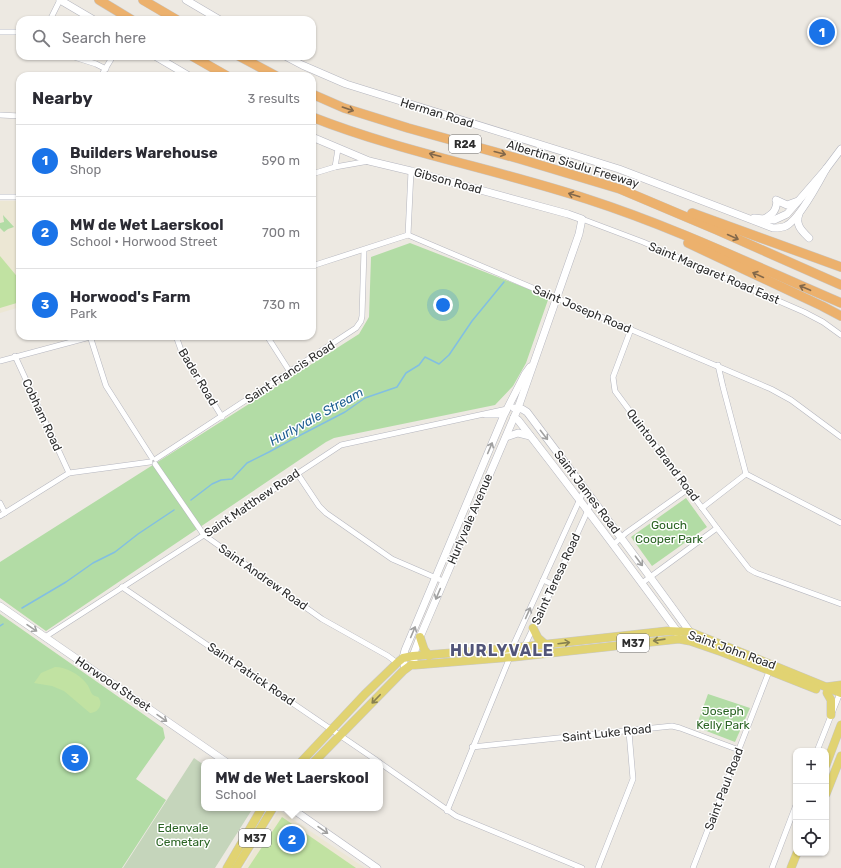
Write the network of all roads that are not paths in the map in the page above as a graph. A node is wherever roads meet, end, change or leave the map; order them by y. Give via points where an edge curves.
1 (60, 0) edge
2 (99, 0) edge
3 (144, 0) edge
4 (186, 0) edge
5 (52, 16) edge
6 (87, 16) edge
7 (125, 16) edge
8 (170, 16) edge
9 (213, 16) edge
10 (0, 32) edge
11 (16, 32) edge
12 (89, 60) edge
13 (112, 60) edge
14 (162, 60) edge
15 (199, 60) edge
16 (246, 60) edge
17 (293, 60) edge
18 (106, 69) junction
19 (104, 72) edge
20 (182, 72) edge
21 (220, 72) edge
22 (269, 72) edge
23 (316, 96) edge
24 (0, 115) edge
25 (16, 116) edge
26 (316, 119) edge
27 (316, 139) edge
28 (841, 148) edge
29 (338, 149) junction
30 (369, 162) junction
31 (335, 167) junction
32 (826, 169) junction
33 (411, 171) junction
34 (316, 173) edge
35 (620, 189) junction
36 (0, 197) edge
37 (16, 197) edge
38 (799, 201) junction
39 (611, 207) junction
40 (801, 211) junction
41 (750, 218) junction
42 (764, 219) junction
43 (582, 220) junction
44 (408, 235) junction
45 (809, 238) dead end
46 (364, 250) junction
47 (316, 265) edge
48 (841, 267) edge
49 (841, 285) edge
50 (557, 298) junction
51 (841, 303) edge
52 (841, 316) edge
53 (630, 329) junction
54 (841, 335) edge
55 (78, 340) edge
56 (91, 340) edge
57 (177, 340) edge
58 (270, 340) edge
59 (15, 356) junction
60 (0, 361) edge
61 (533, 362) junction
62 (718, 365) junction
63 (290, 372) junction
64 (521, 398) junction
65 (518, 408) junction
66 (505, 412) junction
67 (526, 412) junction
68 (222, 417) junction
69 (514, 417) junction
70 (530, 436) junction
71 (506, 437) junction
72 (841, 437) edge
73 (153, 461) junction
74 (69, 473) junction
75 (297, 473) junction
76 (746, 474) junction
77 (585, 488) junction
78 (688, 489) junction
79 (593, 499) junction
80 (580, 500) junction
81 (0, 503) edge
82 (702, 508) junction
83 (588, 511) junction
84 (5, 513) junction
85 (0, 516) edge
86 (841, 523) edge
87 (717, 528) junction
88 (204, 535) junction
89 (622, 538) junction
90 (613, 544) junction
91 (651, 576) junction
92 (436, 578) junction
93 (543, 580) junction
94 (444, 581) junction
95 (642, 583) junction
96 (554, 585) junction
97 (122, 587) junction
98 (841, 604) edge
99 (0, 606) edge
100 (533, 628) junction
101 (678, 635) junction
102 (690, 636) junction
103 (45, 637) junction
104 (420, 637) junction
105 (546, 645) junction
106 (524, 647) junction
107 (512, 648) junction
108 (510, 657) junction
109 (400, 660) junction
110 (414, 660) junction
111 (429, 660) junction
112 (771, 668) junction
113 (405, 669) junction
114 (391, 683) junction
115 (826, 690) junction
116 (840, 693) edge
117 (831, 716) junction
118 (841, 725) edge
119 (332, 730) junction
120 (629, 732) junction
121 (340, 736) junction
122 (472, 747) junction
123 (818, 748) edge
124 (739, 750) junction
125 (841, 756) edge
126 (829, 757) edge
127 (222, 759) edge
128 (304, 759) edge
129 (317, 759) edge
130 (376, 759) edge
131 (383, 764) edge
132 (829, 786) edge
133 (260, 811) edge
134 (271, 811) edge
135 (295, 811) edge
136 (447, 811) junction
137 (793, 813) edge
138 (796, 856) edge
139 (227, 868) edge
140 (236, 868) edge
141 (377, 868) edge
142 (582, 868) edge
143 (598, 868) edge
144 (694, 868) edge
145 (772, 868) edge
146 (791, 868) edge

1 - 5 street
1 - 6 street
2 - 7 highway
3 - 8 highway
4 - 9 street
10 - 11 street
12 - 18 street
13 - 18 street
14 - 20 street
15 - 21 highway
16 - 22 highway
17 - 41 street, Herman Road via 346,84 619,169
18 - 19 street
23 -> 35 highway, Albertina Sisulu Freeway / R24 via 344,108 408,128
24 - 25 street
39 -> 26 highway, R24 via 376,139
27 - 29 street
28 - 32 street, Herman Road
29 - 30 street
29 - 31 street
30 - 31 street, Gibson Road
30 - 33 street, Gibson Road
31 - 34 street, Gibson Road
32 - 38 street, Herman Road
32 - 40 street, Herman Road
33 - 43 street, Gibson Road
33 - 44 street
35 - 48 highway via 653,198
35 -> 49 highway, Albertina Sisulu Freeway / R24
36 - 37 street
38 - 42 street, Herman Road via 782,217 774,220
38 - 42 street via 787,205 777,200 777,208
51 -> 39 highway, R24 via 716,248
52 -> 39 highway
40 - 41 street, Herman Road via 791,223 780,228 763,225
40 - 45 street via 798,223
41 - 42 street, Herman Road
43 - 50 street, Hurlyvale Avenue
43 - 54 street, Saint Margaret Road East via 643,242 804,312
44 - 46 street
44 - 50 street, Saint Joseph Road
46 - 47 street
46 - 63 street, Saint Francis Road via 362,316 359,325
50 - 53 street, Saint Joseph Road
50 - 61 street, Hurlyvale Avenue
53 - 62 street, Saint Joseph Road
53 - 78 street, Quinton Brand Road via 613,377 615,391
55 - 59 street
56 - 73 street, Saint Andrew Road via 106,386
57 - 68 street, Bader Road
58 - 63 street
59 - 60 street
59 - 74 street, Cobham Road
61 - 64 street, Hurlyvale Avenue
61 - 66 street, Hurlyvale Avenue
62 - 72 street, Saint Joseph Road via 782,395
62 - 76 street
63 - 68 street, Saint Francis Road
64 - 65 street, Hurlyvale Avenue
64 - 67 street
65 - 66 street, Saint Matthew Road
65 - 67 street, Saint James Road
65 - 69 street, Hurlyvale Avenue
66 - 69 street, Saint Matthew Road
66 - 75 street, Saint Matthew Road via 478,415 348,443 334,448
92 -> 66 street, Hurlyvale Avenue
67 -> 77 street, Saint James Road
68 - 73 street, Saint Francis Road
69 - 70 street, Saint James Road
69 - 71 street, Hurlyvale Avenue
70 - 71 street via 518,433
70 - 80 street, Saint James Road
71 - 94 street, Hurlyvale Avenue
73 - 74 street
73 - 88 street, Saint Andrew Road
74 - 84 street
75 - 88 street, Saint Matthew Road
75 - 92 street via 326,513 392,559
76 - 82 street
76 - 86 street
77 - 79 street, Saint James Road
77 - 80 street, Saint Teresa Road
78 - 82 street, Quinton Brand Road
78 - 89 street
79 - 83 street, Saint Teresa Road
79 - 89 street, Saint James Road
80 - 83 street, Saint James Road
80 - 93 street, Saint Teresa Road
81 - 84 street
82 - 87 street, Quinton Brand Road
83 - 90 street, Saint James Road
83 - 96 street, Saint Teresa Road
84 - 85 street
87 - 91 street
87 - 98 street, Quinton Brand Road via 749,569
88 - 97 street, Saint Matthew Road
88 - 109 street, Saint Andrew Road via 322,619 388,656
89 - 90 street
89 -> 91 street, Saint James Road
90 - 95 street, Saint James Road
91 - 95 street
91 - 102 street, Saint James Road
92 - 94 street
109 -> 92 street, Hurlyvale Avenue
93 - 96 street
107 -> 93 street, Saint Teresa Road
94 -> 104 street, Hurlyvale Avenue
95 - 101 street, Saint James Road
96 - 100 street, Saint Teresa Road
97 - 103 street, Saint Matthew Road
97 - 119 street, Saint Patrick Road
99 -> 103 street, Horwood Street
100 - 105 main road via 538,638
100 - 106 street, Saint Teresa Road
101 - 102 main road, Saint John Road / M37
105 -> 101 main road, Saint John Road / M37 via 667,631
101 -> 108 main road, Saint John Road / M37
102 - 112 main road, Saint John Road / M37
103 -> 127 street, Horwood Street
104 - 110 street, Hurlyvale Avenue
104 - 111 main road
105 - 106 main road, Saint John Road / M37
106 - 107 main road, Saint John Road / M37
106 - 108 street, Saint Teresa Road
107 - 108 street, Saint Teresa Road
107 - 111 main road, Saint John Road / M37
108 - 111 main road, Saint John Road / M37
108 - 122 street, Saint Teresa Road
109 - 110 main road, Saint John Road / M37
109 - 113 street, Hurlyvale Avenue
109 - 119 main road, Hurlyvale Avenue
110 - 111 main road, Saint John Road / M37
110 - 113 main road, M37
111 - 114 main road
112 - 115 main road, Saint John Road / M37
112 - 124 street, Saint Paul Road
113 - 114 main road, M37
114 -> 121 main road, M37
115 - 116 main road, Saint John Road / M37
115 - 116 main road
115 - 117 main road via 831,700
116 - 117 street
117 - 123 street
118 - 126 main road
119 - 121 street, Saint Patrick Road
119 - 128 main road, Hurlyvale Avenue
120 - 122 street, Saint Luke Road
120 - 124 street, Saint Luke Road via 674,726
120 - 143 street via 633,779
121 - 129 main road, M37
121 - 130 street, Saint Patrick Road
122 - 136 street, Saint Teresa Road
124 - 144 street, Saint Paul Road
125 - 132 main road
131 - 136 street, Saint Patrick Road
133 - 139 main road, M37
134 - 140 main road, M37
135 -> 141 street
136 - 142 street, Saint Patrick Road
137 - 145 street
138 - 146 main road

